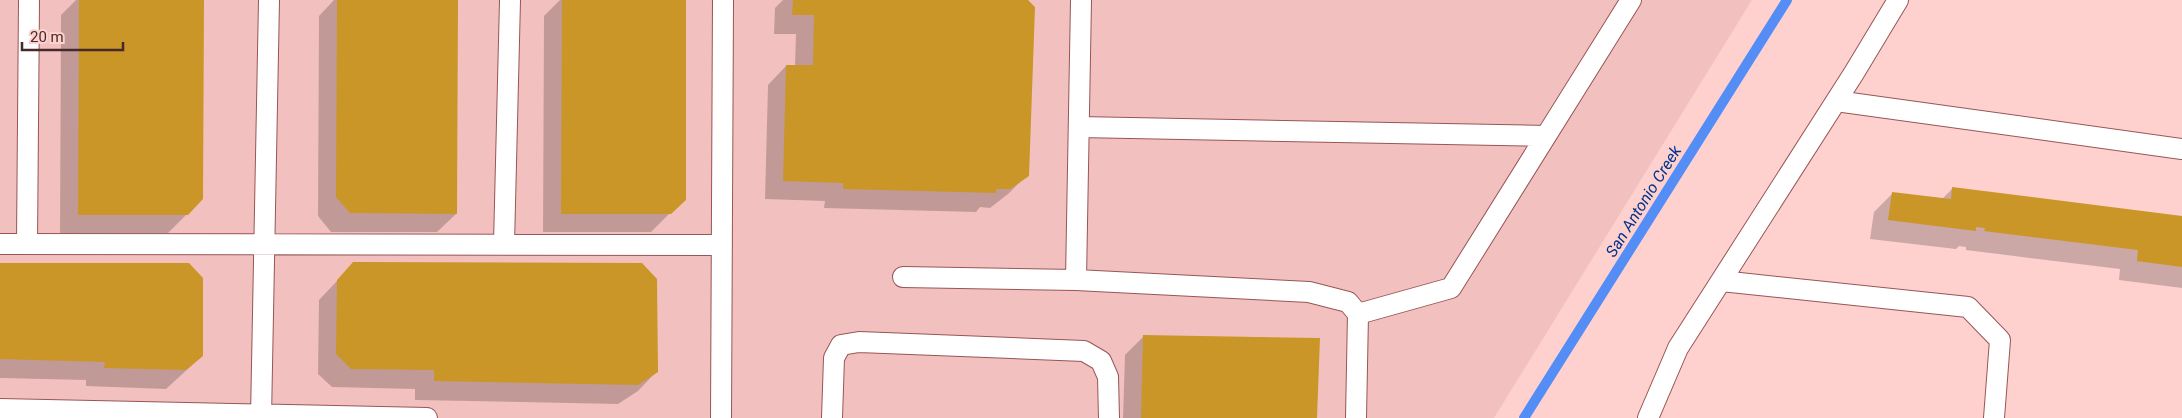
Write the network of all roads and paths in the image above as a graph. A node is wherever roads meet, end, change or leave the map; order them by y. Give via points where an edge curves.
1 (29, 0) edge
2 (269, 0) edge
3 (510, 0) edge
4 (723, 0) edge
5 (1081, 0) edge
6 (1631, 0) edge
7 (1898, 0) edge
8 (1836, 101) junction
9 (1078, 127) junction
10 (1546, 136) junction
11 (2182, 149) edge
12 (264, 243) junction
13 (0, 244) edge
14 (27, 244) junction
15 (504, 244) junction
16 (722, 246) junction
17 (903, 277) dead end
18 (1076, 280) junction
19 (1721, 281) junction
20 (1358, 314) junction
21 (0, 409) edge
22 (261, 416) edge
23 (427, 418) edge
24 (721, 418) edge
25 (832, 418) edge
26 (1109, 418) edge
27 (1356, 418) edge
28 (1648, 418) edge
29 (1994, 418) edge

1 - 14 lane
2 - 12 lane
3 - 15 lane
4 - 16 lane
5 - 9 lane
6 - 10 lane
7 - 8 lane
8 - 11 lane
8 - 19 lane
9 - 10 lane
9 - 18 lane
10 - 20 lane via 1451,288
12 - 14 lane
12 - 15 lane
12 - 22 lane
13 - 14 lane
15 - 16 lane
16 - 24 lane
17 - 18 lane
18 - 20 lane via 1309,292 1348,302
19 - 28 lane via 1678,348
19 - 29 lane via 1968,307 2000,340
20 - 27 lane
21 - 22 lane
22 - 23 lane
25 - 26 lane via 834,358 841,345 859,342 1084,350 1101,361 1108,378

